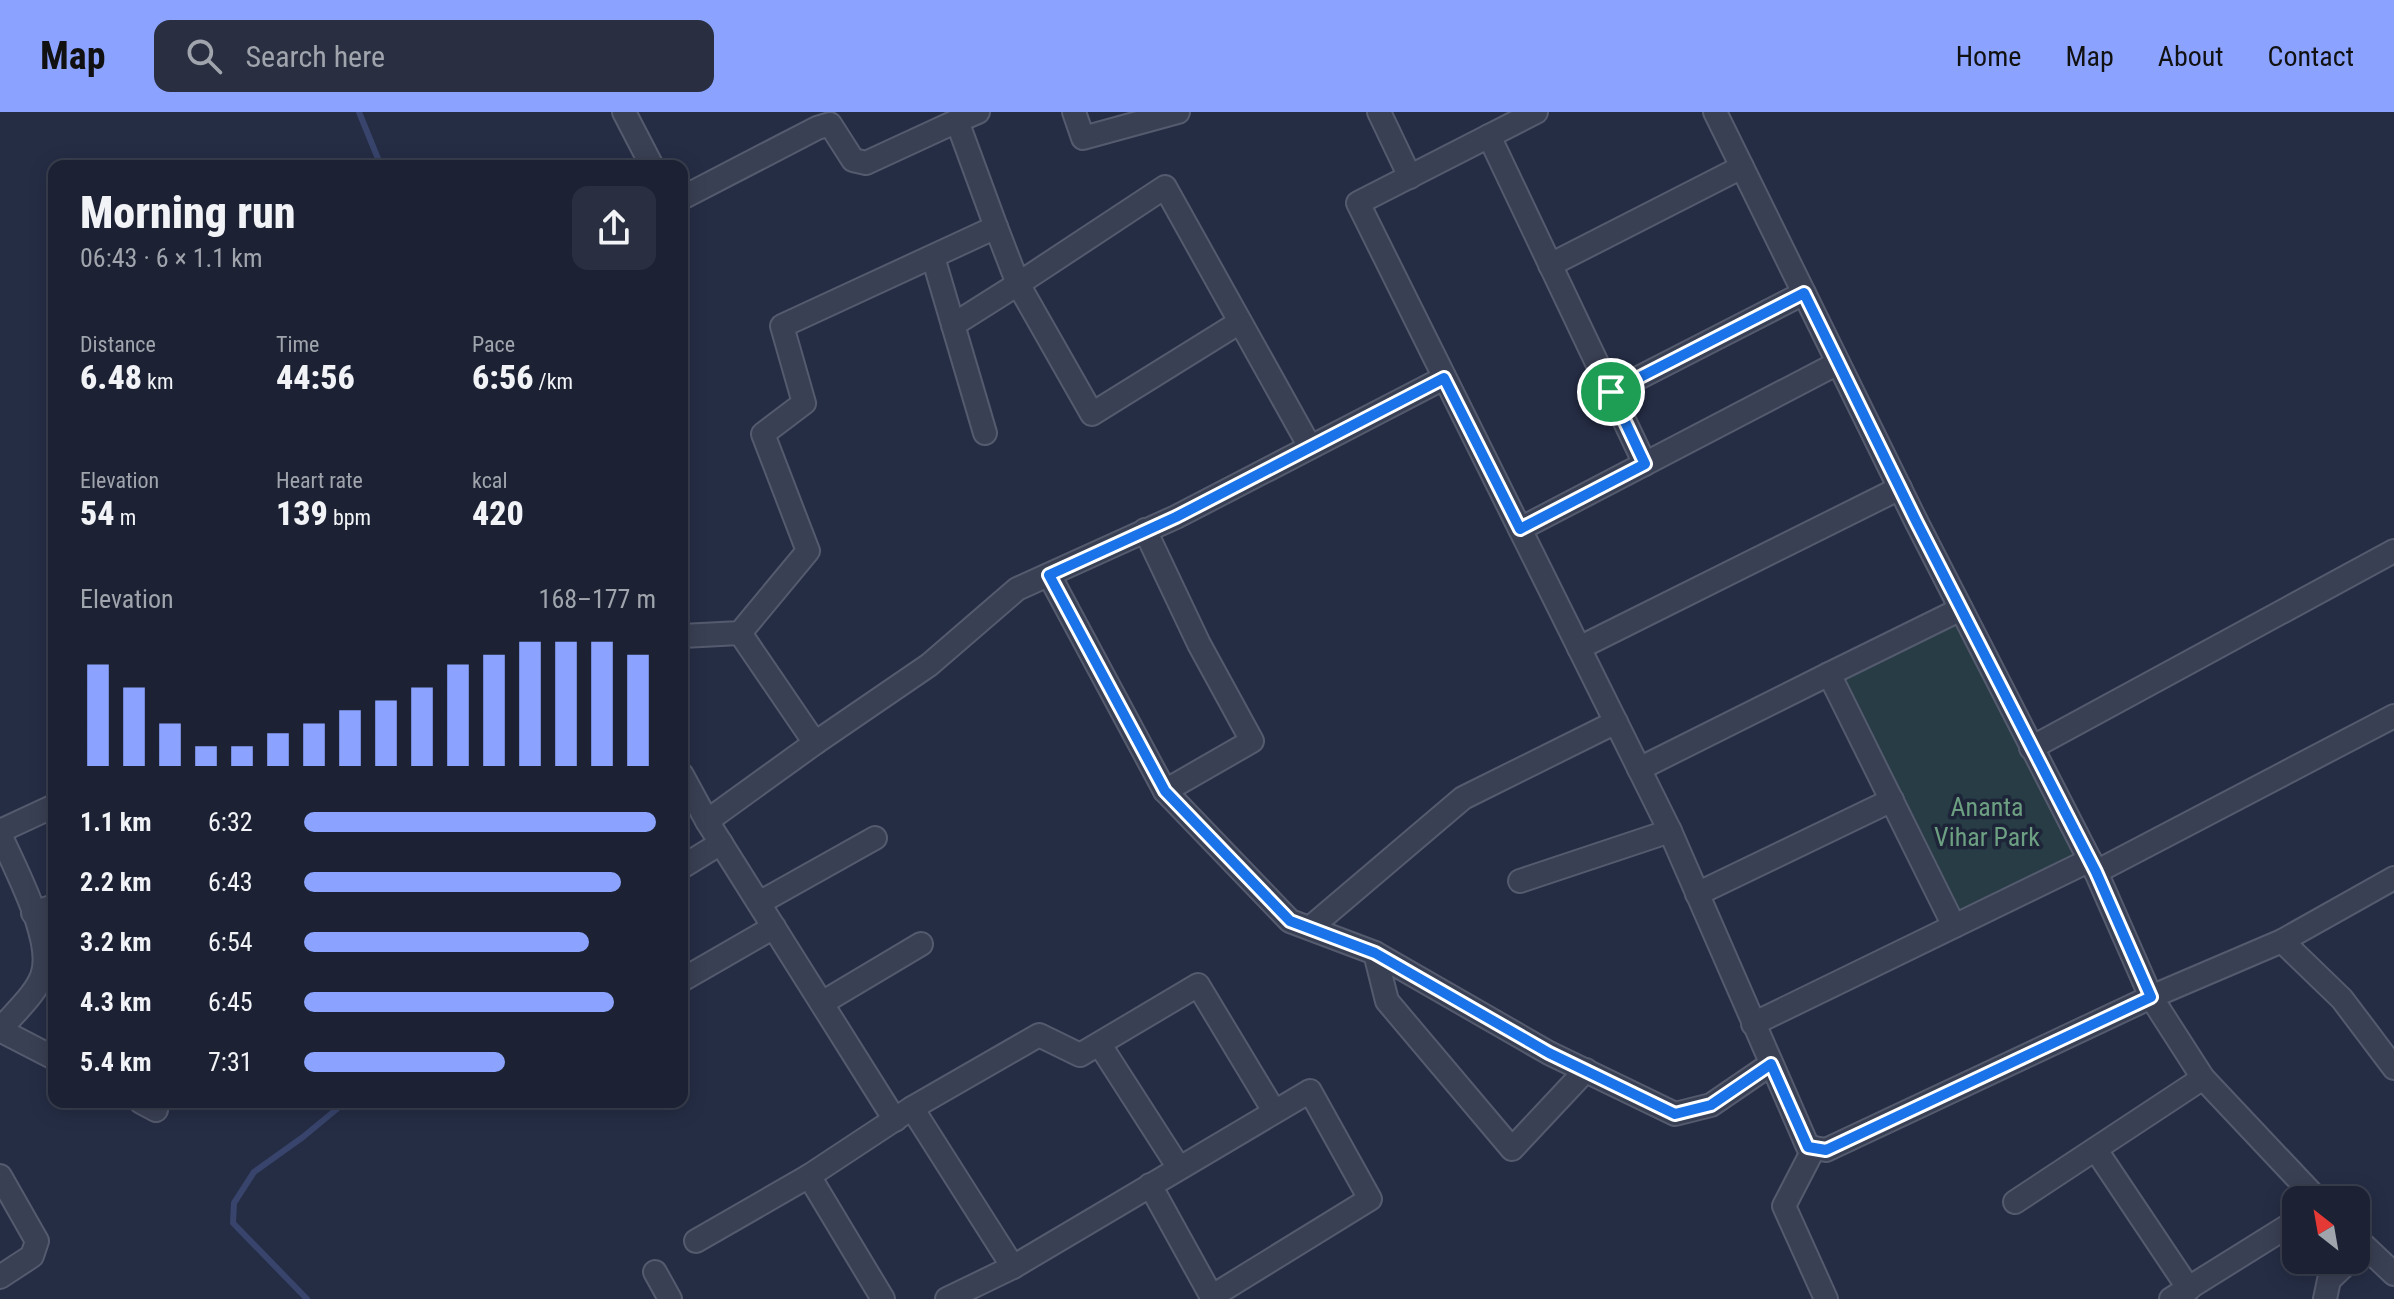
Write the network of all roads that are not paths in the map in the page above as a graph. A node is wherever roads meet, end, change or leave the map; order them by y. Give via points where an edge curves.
1 (624, 112) edge
2 (1074, 112) edge
3 (1178, 112) edge
4 (1379, 112) edge
5 (1536, 112) edge
6 (1715, 112) edge
7 (968, 116) edge
8 (1489, 136) junction
9 (649, 160) edge
10 (1742, 167) junction
11 (1410, 177) junction
12 (688, 195) edge
13 (996, 227) junction
14 (933, 257) junction
15 (1550, 265) junction
16 (1018, 284) junction
17 (1804, 293) junction
18 (1240, 322) junction
19 (953, 325) junction
20 (1838, 363) junction
21 (1444, 378) junction
22 (1611, 392) junction
23 (985, 433) dead end
24 (1310, 447) junction
25 (1645, 464) junction
26 (1900, 488) junction
27 (1520, 529) junction
28 (1145, 530) junction
29 (2394, 551) edge
30 (1049, 575) junction
31 (1961, 609) junction
32 (740, 633) junction
33 (688, 636) edge
34 (1579, 648) junction
35 (1829, 674) junction
36 (2394, 716) edge
37 (1616, 722) junction
38 (815, 743) junction
39 (2031, 748) junction
40 (1639, 769) junction
41 (688, 786) edge
42 (1165, 791) junction
43 (1892, 800) junction
44 (48, 809) edge
45 (707, 821) junction
46 (1670, 831) junction
47 (0, 833) edge
48 (875, 838) dead end
49 (721, 843) junction
50 (688, 863) edge
51 (2093, 866) junction
52 (2394, 878) edge
53 (1520, 881) dead end
54 (1697, 894) junction
55 (759, 903) junction
56 (44, 909) edge
57 (1954, 926) junction
58 (774, 927) junction
59 (1310, 928) junction
60 (48, 934) edge
61 (2282, 941) junction
62 (921, 944) dead end
63 (48, 947) edge
64 (1375, 953) junction
65 (688, 977) edge
66 (2151, 997) junction
67 (822, 1003) junction
68 (1753, 1024) junction
69 (0, 1030) edge
70 (1100, 1045) junction
71 (48, 1055) edge
72 (1771, 1064) junction
73 (2394, 1068) edge
74 (1586, 1070) junction
75 (2203, 1078) junction
76 (1274, 1111) junction
77 (904, 1114) junction
78 (1814, 1148) junction
79 (2096, 1150) junction
80 (1179, 1168) junction
81 (0, 1176) edge
82 (809, 1176) junction
83 (1150, 1185) junction
84 (2305, 1186) edge
85 (2015, 1202) dead end
86 (2282, 1230) edge
87 (696, 1241) dead end
88 (2370, 1258) edge
89 (1013, 1267) junction
90 (655, 1272) dead end
91 (2335, 1274) edge
92 (2394, 1274) edge
93 (0, 1277) edge
94 (2180, 1294) edge
95 (1212, 1298) edge
96 (670, 1299) edge
97 (883, 1299) edge
98 (947, 1299) edge
99 (1826, 1299) edge
100 (2325, 1299) edge

1 - 9 street
2 - 3 street via 1083,138
4 - 11 street
5 - 8 street
6 - 10 street
7 - 12 street via 866,163 853,160 830,124
7 - 13 street
8 - 11 street
8 - 15 street
10 - 15 street
10 - 17 street
11 - 21 street via 1358,203
13 - 14 street
13 - 16 street
14 - 19 street
14 - 32 street via 782,326 804,403 763,434 808,551
15 - 22 street
16 - 18 street via 1092,414
16 - 18 street via 1165,187
16 - 19 street
17 - 20 street
17 - 22 street
18 - 24 street
19 - 23 street
20 - 25 street
20 - 26 street
21 - 24 street
21 - 27 street
22 - 25 street
24 - 28 street
25 - 27 street
26 - 31 street
26 - 34 street
27 - 34 street
28 - 30 street
28 - 42 street via 1252,741
29 - 39 street
30 - 38 street via 1017,589 929,665
30 - 42 street
31 - 35 street
31 - 39 street
32 - 33 street
32 - 38 street
34 - 37 street
35 - 40 street
35 - 43 street
36 - 51 street
37 - 40 street
37 - 59 street via 1463,798
38 - 45 street
39 - 51 street
40 - 46 street
41 - 45 street
42 - 59 street via 1290,921
43 - 54 street
43 - 57 street
44 - 47 street
45 - 49 street
46 - 53 street
46 - 54 street
47 - 56 street
48 - 55 street
49 - 50 street
49 - 55 street
51 - 57 street
51 - 66 street
52 - 61 street
54 - 68 street
55 - 58 street
56 - 60 street
57 - 68 street
58 - 65 street
58 - 67 street
59 - 64 street
61 - 66 street
61 - 73 street via 2342,999
62 - 67 street
63 - 69 street via 41,979
64 - 74 street
64 - 74 street via 1387,1001 1512,1149
66 - 75 street
66 - 78 street via 1826,1150
67 - 77 street
68 - 72 street
69 - 71 street
70 - 76 street via 1198,985
70 - 77 street via 1080,1055 1039,1035
70 - 80 street
72 - 74 street via 1711,1105 1675,1114
72 - 78 street via 1808,1147
75 - 79 street
75 - 84 street
76 - 80 street
76 - 95 street via 1310,1091 1370,1199
77 - 82 street
77 - 89 street
78 - 99 street via 1784,1206
79 - 85 street
79 - 94 street
80 - 83 street
81 - 93 street via 37,1241 32,1256
82 - 87 street
82 - 97 street
83 - 89 street
83 - 95 street
86 - 94 street
88 - 92 street
89 - 98 street
90 - 96 street
91 - 100 street

